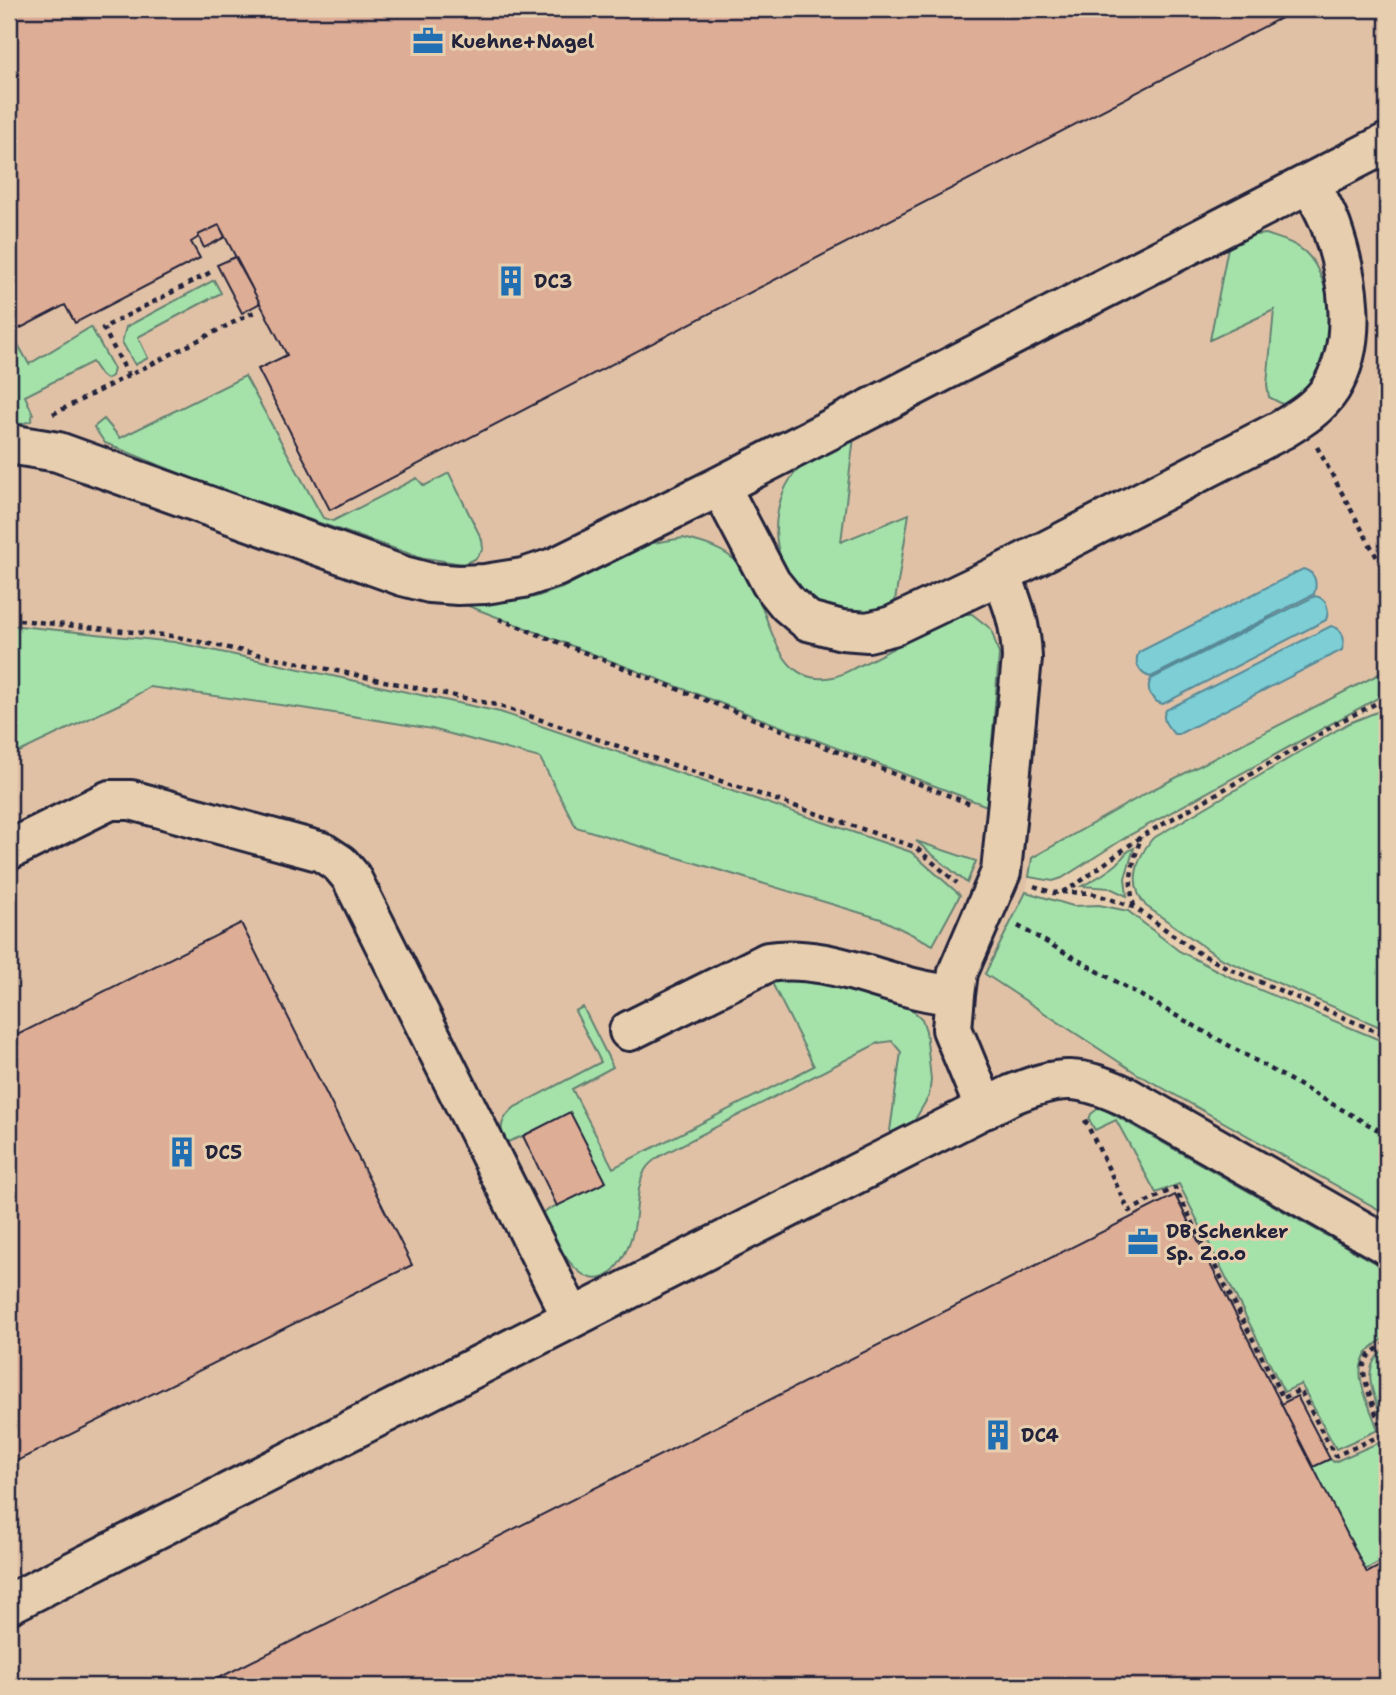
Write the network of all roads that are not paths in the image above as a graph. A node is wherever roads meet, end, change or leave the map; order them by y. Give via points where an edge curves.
1 (1387, 143) edge
2 (1310, 183) junction
3 (9, 444) edge
4 (720, 485) junction
5 (1001, 574) junction
6 (9, 849) edge
7 (955, 995) junction
8 (629, 1031) dead end
9 (985, 1109) junction
10 (1387, 1245) edge
11 (572, 1318) junction
12 (9, 1604) edge

1 - 2 lane
2 - 4 lane
2 - 5 lane via 1330,224 1343,268 1348,322 1339,374 1330,390 1310,412 1283,429
3 - 4 lane via 58,452 404,576 458,585 523,578 555,567
4 - 5 lane via 771,583 808,621 869,632 892,626
5 - 7 lane via 1022,634 1001,872 958,972
6 - 11 lane via 110,800 131,800 322,852 340,864 351,877
7 - 8 lane via 928,993 826,964 779,960
7 - 9 lane via 952,1029
9 - 10 lane via 1040,1083 1093,1082
9 - 11 lane
11 - 12 lane

